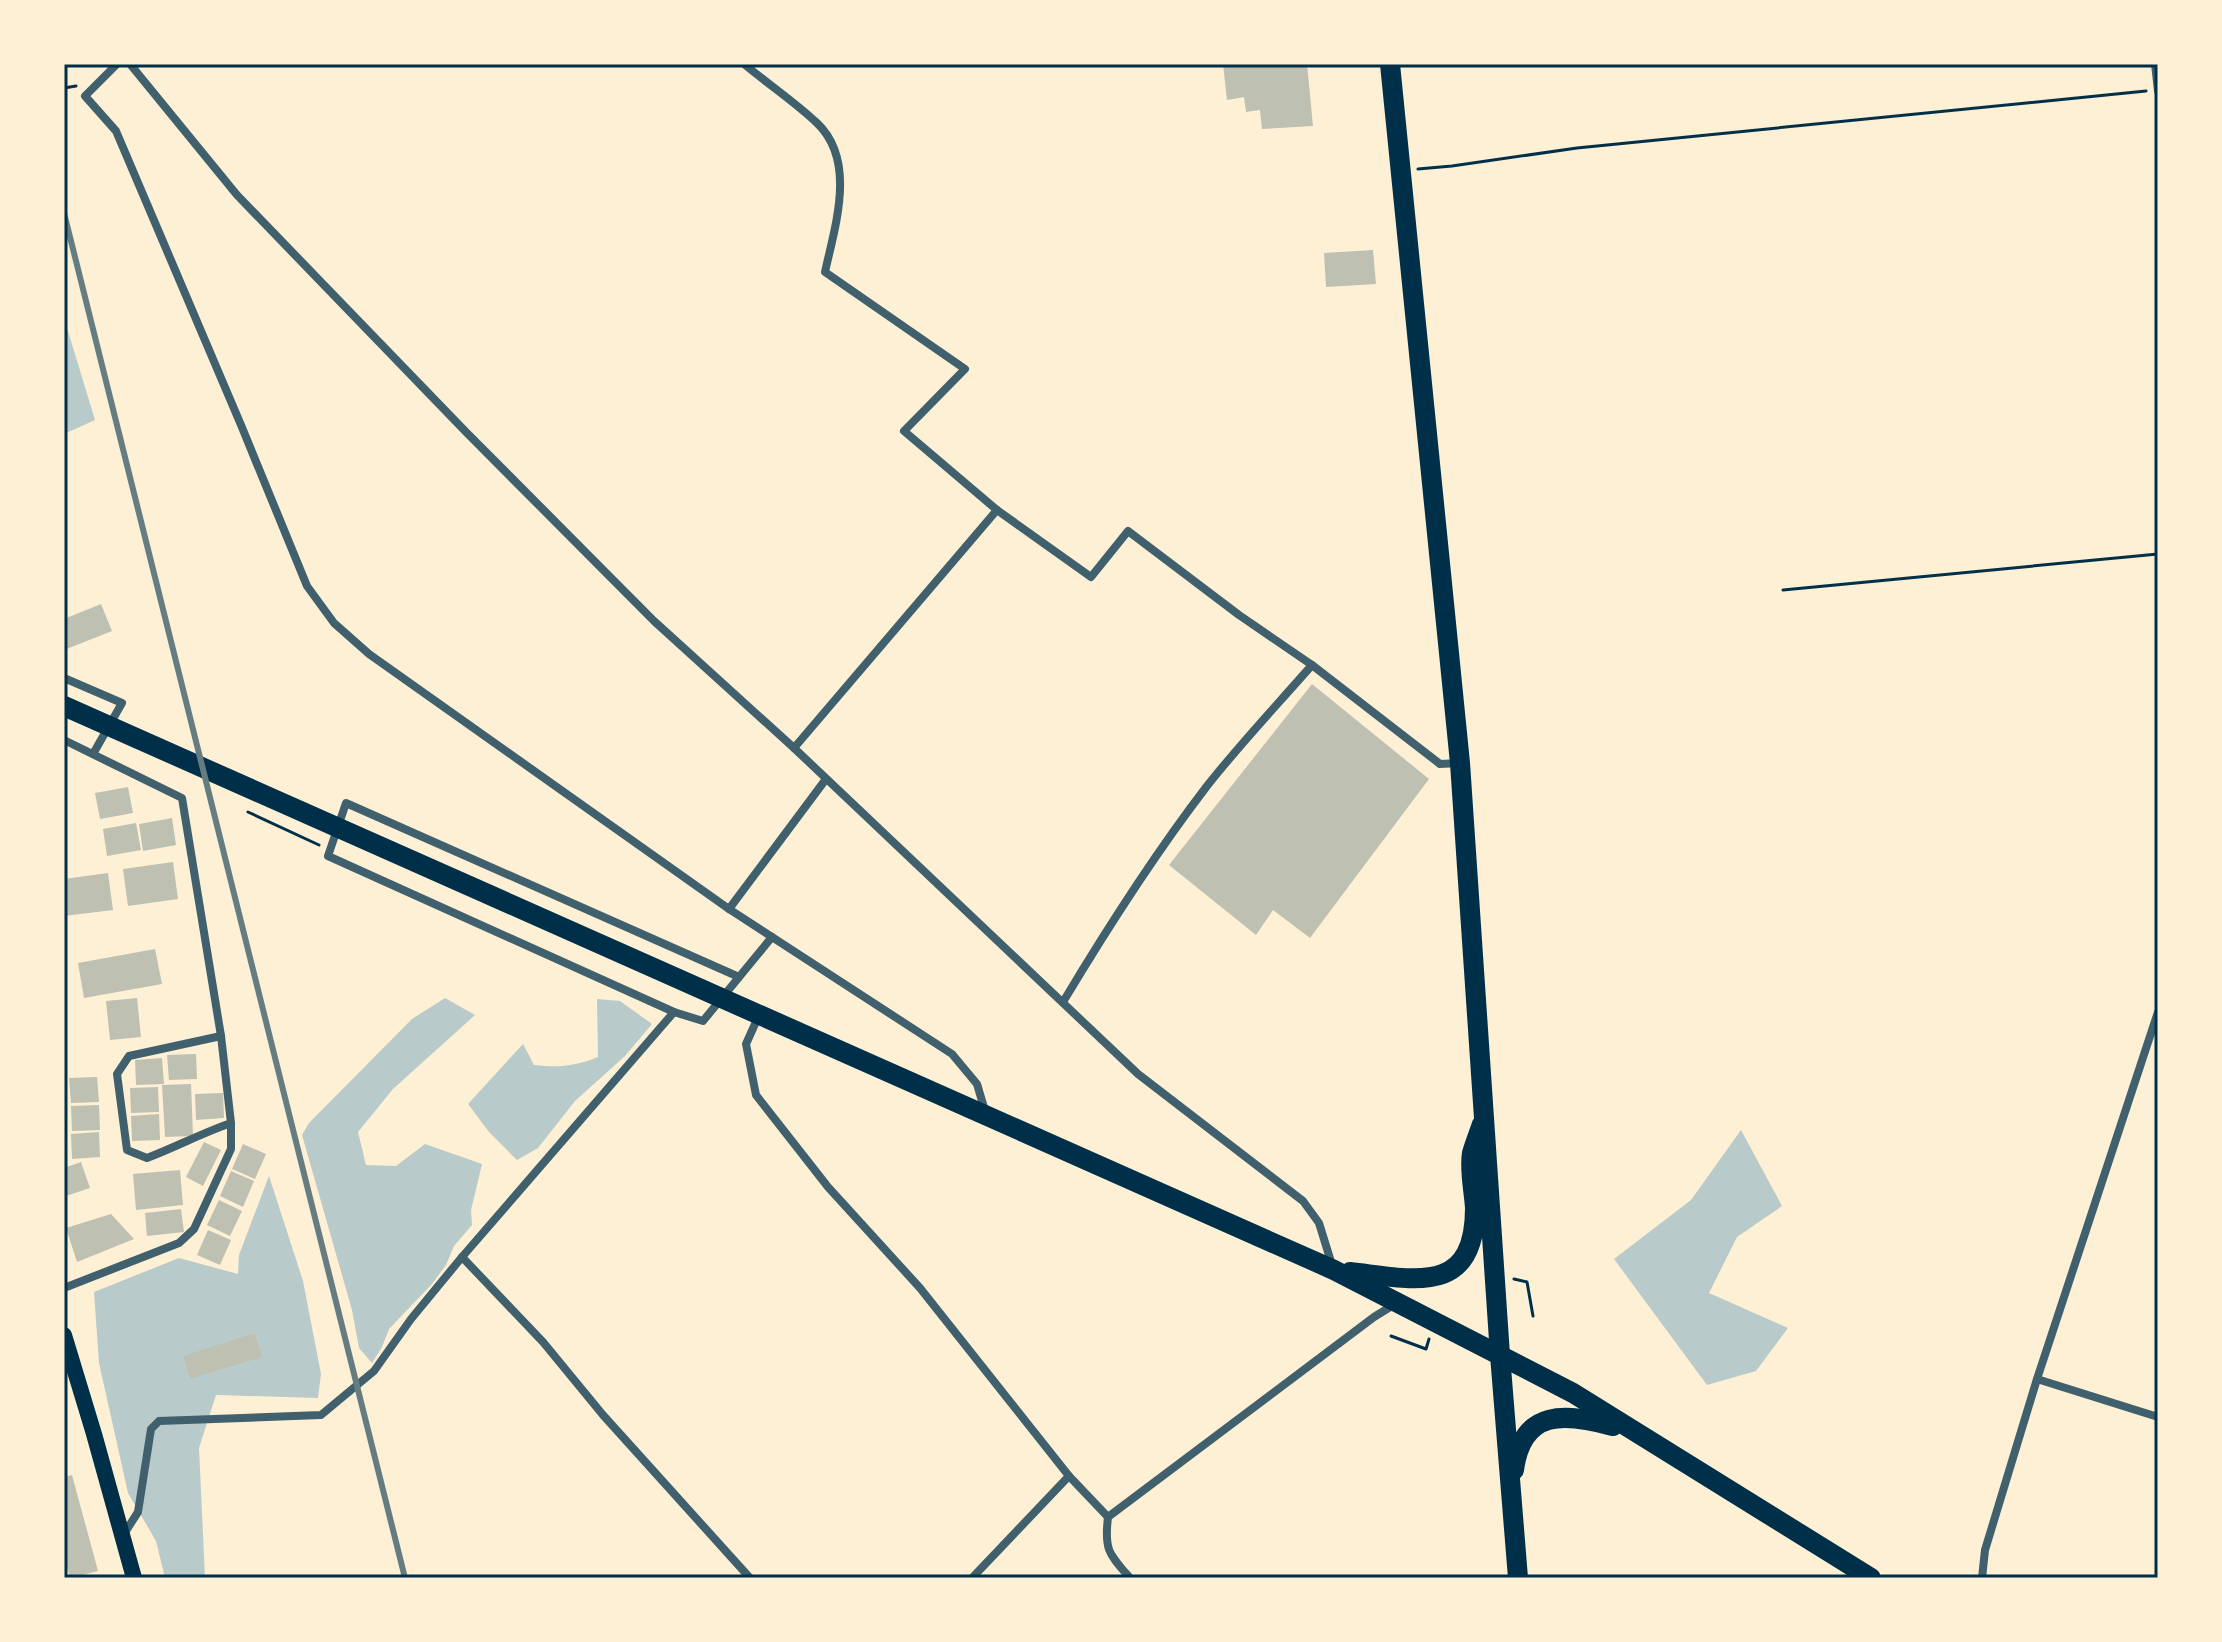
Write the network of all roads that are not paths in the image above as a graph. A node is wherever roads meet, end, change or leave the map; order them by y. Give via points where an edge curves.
1 (117, 64) edge
2 (130, 64) edge
3 (744, 64) edge
4 (1390, 64) edge
5 (2155, 64) edge
6 (2158, 90) edge
7 (997, 510) junction
8 (1312, 665) junction
9 (64, 678) edge
10 (64, 706) edge
11 (64, 740) edge
12 (794, 748) junction
13 (93, 754) junction
14 (1460, 763) junction
15 (826, 779) junction
16 (729, 909) junction
17 (772, 937) junction
18 (739, 977) junction
19 (721, 999) junction
20 (1063, 1002) junction
21 (674, 1012) junction
22 (2158, 1012) edge
23 (759, 1015) junction
24 (221, 1036) junction
25 (986, 1115) junction
26 (1485, 1115) junction
27 (231, 1123) junction
28 (462, 1257) junction
29 (1334, 1270) junction
30 (64, 1288) edge
31 (1398, 1302) junction
32 (64, 1335) edge
33 (1500, 1355) junction
34 (2037, 1379) junction
35 (2158, 1417) edge
36 (1639, 1433) junction
37 (1069, 1476) junction
38 (1511, 1498) junction
39 (1108, 1517) junction
40 (123, 1536) junction
41 (134, 1578) edge
42 (750, 1578) edge
43 (972, 1578) edge
44 (1130, 1578) edge
45 (1518, 1578) edge
46 (1871, 1578) edge
47 (1982, 1578) edge

1 - 16 street via 85,96 116,131 307,586 334,623 369,654
2 - 12 street via 237,195 455,421 654,621
3 - 7 street via 820,125 836,150 837,215 825,272 965,369 904,431
4 - 14 highway
5 - 6 street
7 - 8 street via 1091,577 1128,531
7 - 12 street
8 - 14 street via 1440,764
8 - 20 street via 1159,850
9 - 13 street via 122,703
10 - 19 highway
11 - 13 street
12 - 15 street
13 - 24 street via 182,798
14 - 26 highway
15 - 16 street
15 - 20 street
16 - 17 street
17 - 18 street
17 - 25 street via 952,1054 977,1084
18 - 19 street
18 - 21 street via 346,803 328,856
19 - 21 street via 703,1021
19 - 23 highway
20 - 29 street via 1138,1074 1303,1201 1319,1223
21 - 28 street
22 - 34 street
23 - 25 highway
23 - 37 street via 746,1044 756,1095 828,1187 920,1288
24 - 27 street
24 - 27 street via 129,1056 117,1074 127,1150 147,1158
25 - 29 highway
26 - 29 highway via 1472,1155 1473,1239 1459,1265 1449,1273 1421,1278
26 - 33 highway
27 - 30 street via 231,1149 194,1229 179,1243
28 - 40 street via 374,1371 321,1415 159,1421 151,1429 138,1512
28 - 42 street
29 - 31 highway
31 - 33 highway
31 - 39 street
32 - 40 main road
33 - 36 highway
33 - 38 highway
34 - 35 street
34 - 47 street via 1985,1550
36 - 38 highway via 1570,1417 1539,1423 1521,1444
36 - 46 highway
37 - 39 street
37 - 43 street
38 - 45 highway
39 - 44 street via 1105,1538 1111,1556
40 - 41 main road

